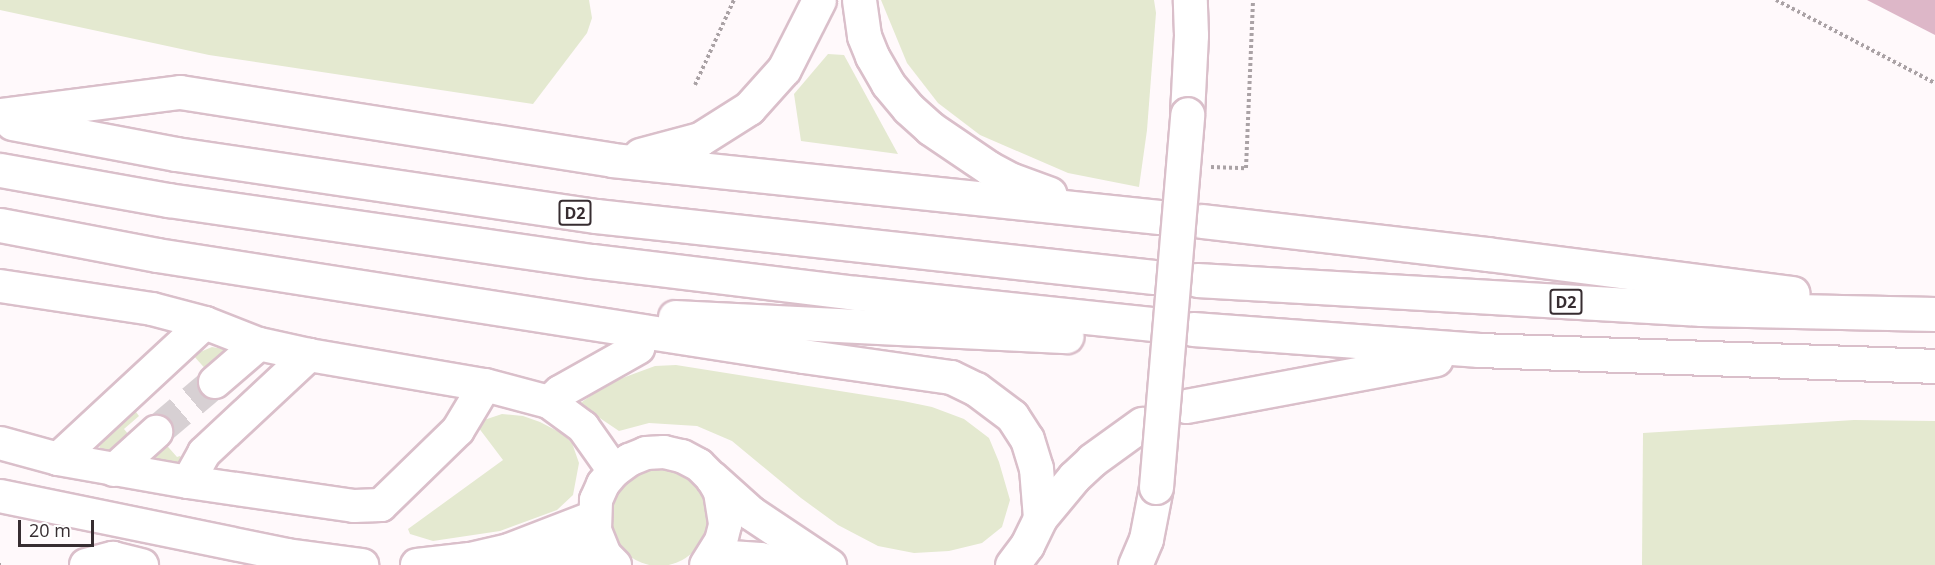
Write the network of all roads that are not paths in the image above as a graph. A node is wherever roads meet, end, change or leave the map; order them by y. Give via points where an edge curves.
1 (819, 0) edge
2 (859, 0) edge
3 (1190, 0) edge
4 (0, 115) edge
5 (0, 120) edge
6 (612, 160) junction
7 (0, 170) edge
8 (1202, 221) dead end
9 (0, 225) edge
10 (1154, 277) dead end
11 (1197, 280) dead end
12 (0, 286) edge
13 (1935, 312) edge
14 (580, 319) junction
15 (205, 323) junction
16 (1193, 329) dead end
17 (260, 344) junction
18 (638, 348) dead end
19 (1479, 350) junction
20 (309, 355) junction
21 (1935, 366) edge
22 (215, 382) tunnel mouth
23 (485, 385) junction
24 (549, 402) junction
25 (1186, 406) dead end
26 (1142, 424) dead end
27 (156, 432) tunnel mouth
28 (0, 442) edge
29 (58, 459) junction
30 (114, 470) junction
31 (614, 471) junction
32 (712, 478) junction
33 (188, 482) junction
34 (0, 496) edge
35 (594, 517) junction
36 (1040, 518) junction
37 (509, 550) junction
38 (610, 560) edge
39 (710, 560) edge
40 (346, 564) edge
41 (86, 565) edge
42 (142, 565) edge
43 (417, 565) edge
44 (786, 565) edge
45 (829, 565) edge
46 (1012, 565) edge
47 (1136, 565) edge

1 - 6 highway via 784,69 734,120 679,146
2 - 6 highway via 864,36 872,56 888,84 930,128 1012,180 1079,204 1146,216
3 - 47 highway, bridge via 1187,114 1156,487 1146,539
4 - 6 highway via 180,92
5 - 10 highway, D2 via 176,154 596,216
7 - 14 highway via 168,200 592,261 1150,333 685,317
8 - 13 highway
9 - 14 highway via 157,255
11 - 13 highway, D2 via 1701,309
12 - 15 street via 152,309
14 - 36 highway via 951,376 976,389 1011,416 1027,439 1036,468
15 - 17 street
15 - 29 street
16 - 19 highway
17 - 20 street
17 - 22 street
18 - 24 street
19 - 21 highway
19 - 25 highway
20 - 23 street
20 - 33 street via 204,453
23 - 24 street
23 - 33 street via 458,430 381,505 354,506
24 - 31 street via 583,427
26 - 36 highway via 1080,471
27 - 30 street
28 - 29 street
29 - 30 street
30 - 33 street
31 - 32 street via 646,453 664,452 699,465
31 - 35 street via 596,500
32 - 39 street via 720,492 725,516 722,541
32 - 45 highway via 751,513
34 - 40 street
35 - 37 street
35 - 38 street via 599,543
36 - 46 highway
37 - 38 street
37 - 43 street
39 - 44 highway via 760,559
41 - 42 street via 113,558

